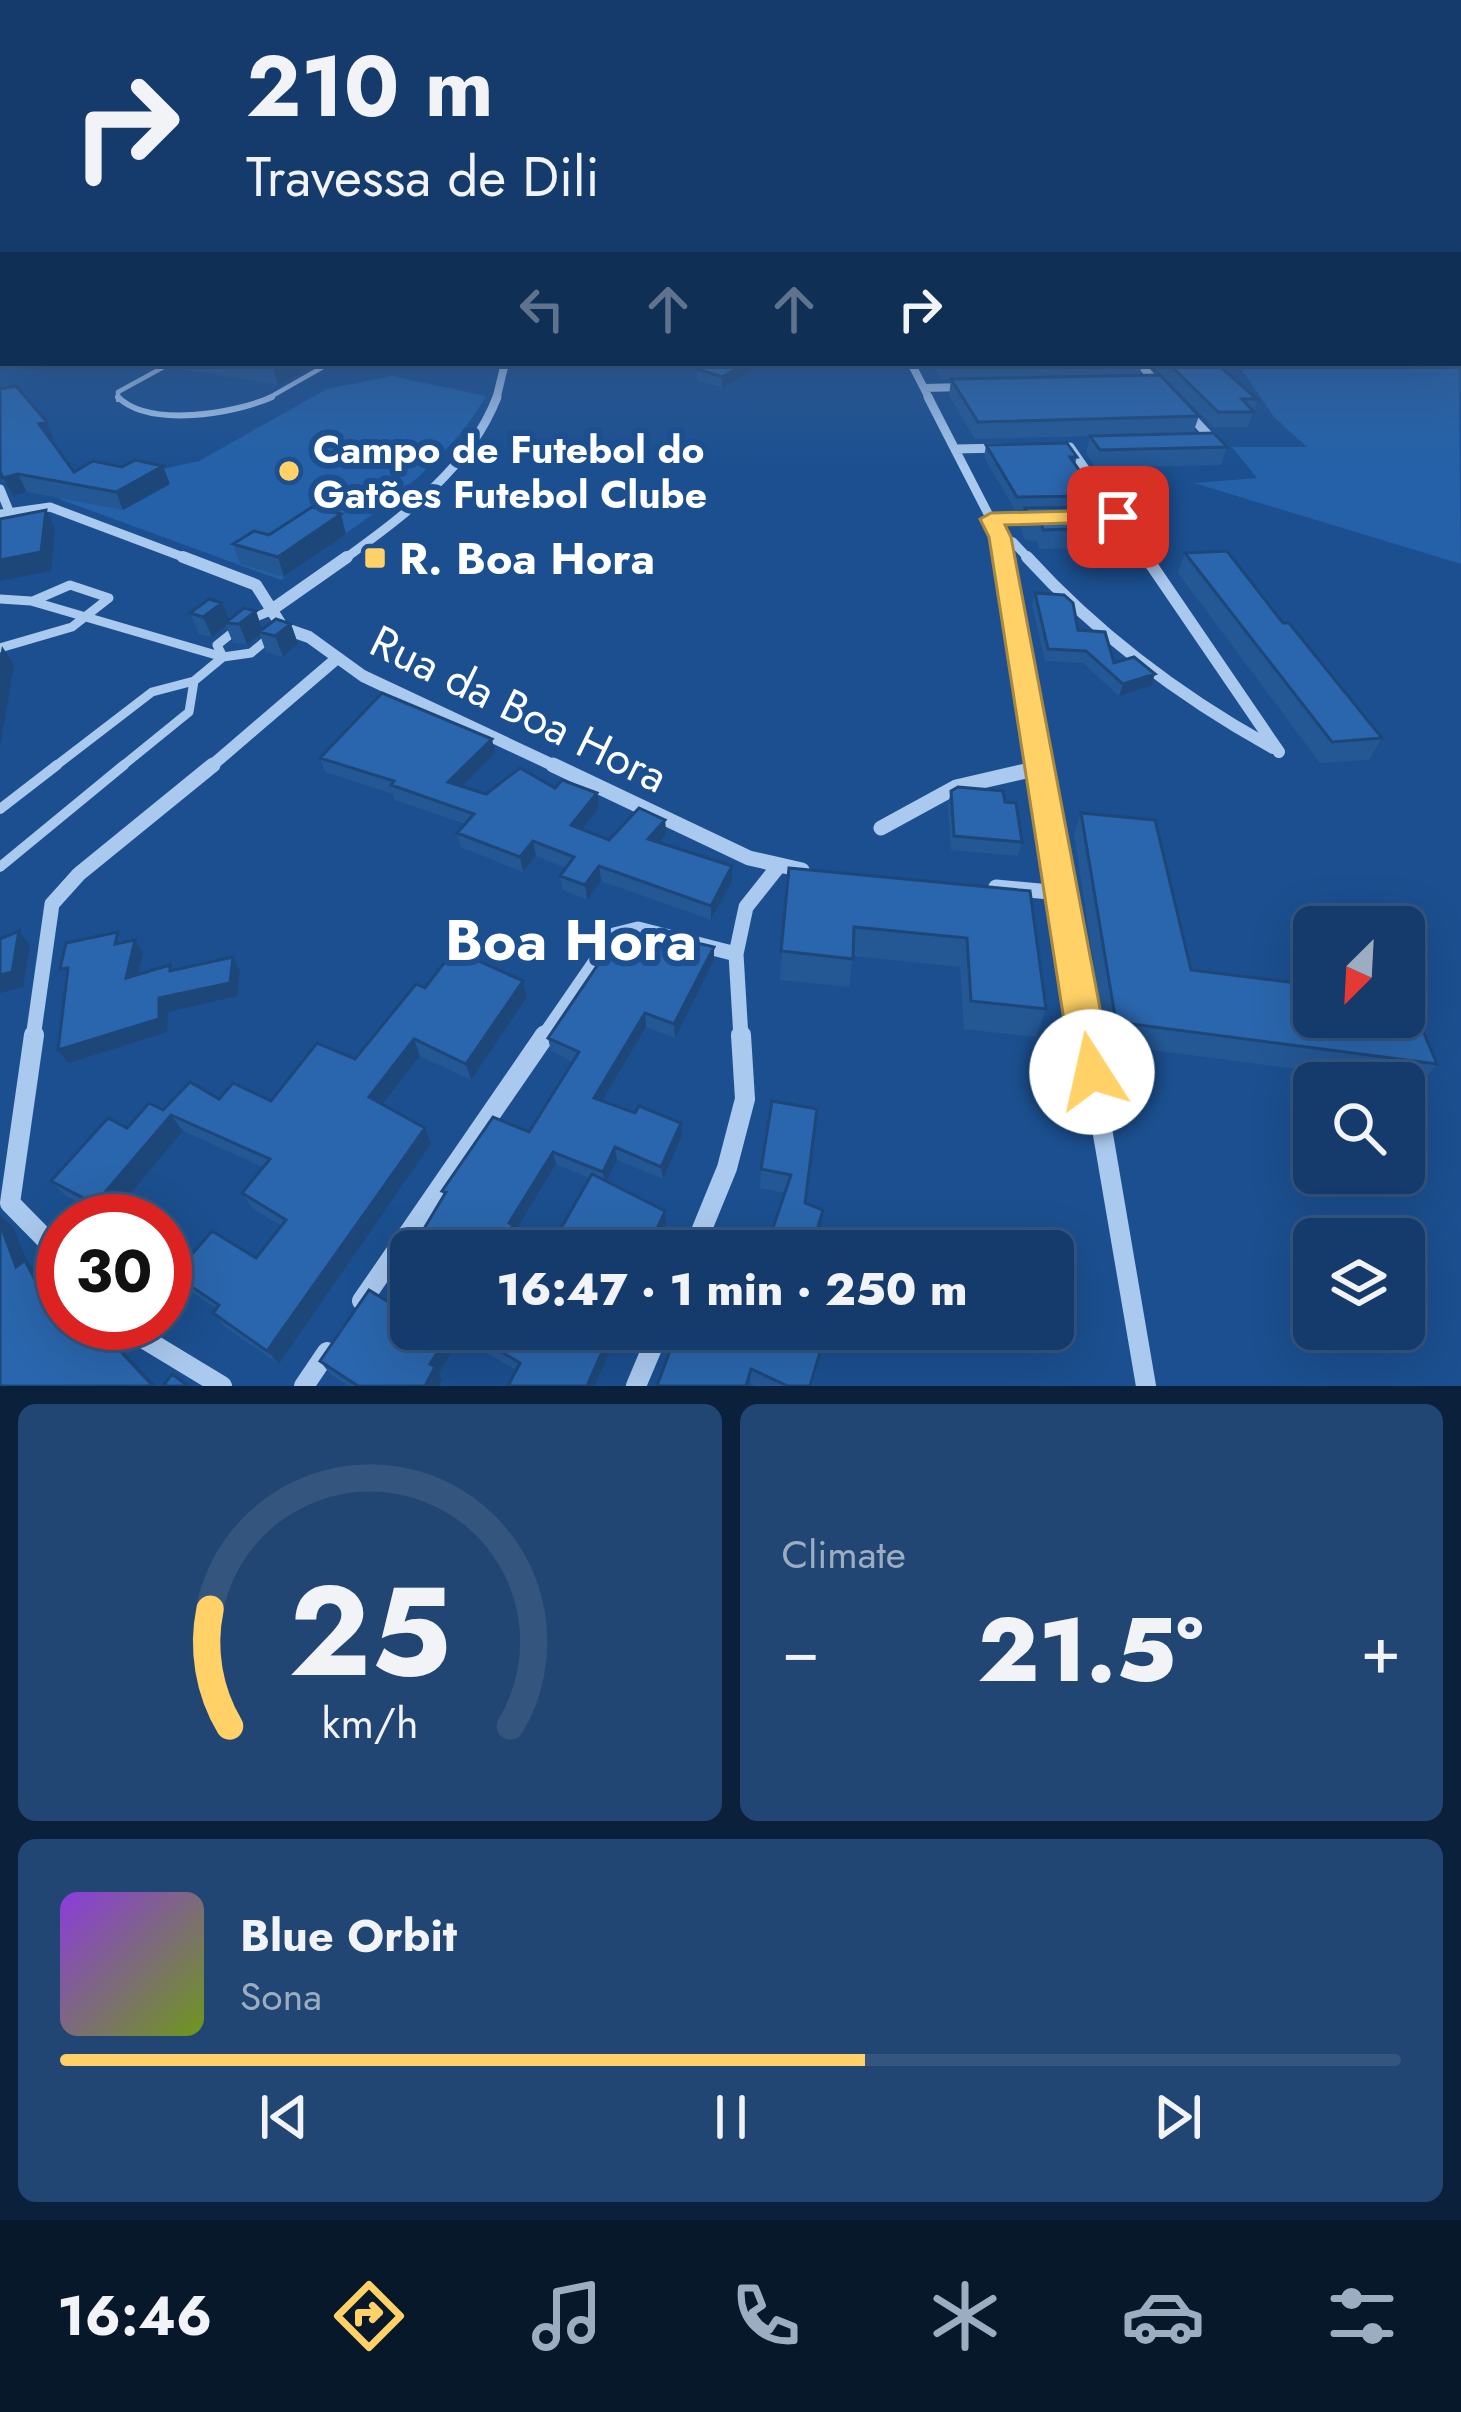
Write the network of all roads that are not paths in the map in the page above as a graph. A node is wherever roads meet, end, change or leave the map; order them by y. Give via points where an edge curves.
1 (165, 366) edge
2 (325, 366) edge
3 (504, 366) edge
4 (913, 366) edge
5 (1142, 366) edge
6 (1158, 383) junction
7 (1134, 384) edge
8 (970, 387) edge
9 (924, 388) junction
10 (1199, 444) edge
11 (1091, 446) edge
12 (1047, 447) edge
13 (1070, 447) junction
14 (1024, 448) edge
15 (955, 449) junction
16 (0, 489) edge
17 (4, 512) edge
18 (1097, 517) edge
19 (1118, 517) junction
20 (1054, 518) edge
21 (991, 519) junction
22 (1000, 537) junction
23 (0, 599) edge
24 (31, 601) junction
25 (270, 611) junction
26 (89, 619) junction
27 (283, 628) junction
28 (0, 649) edge
29 (224, 657) junction
30 (335, 660) junction
31 (194, 680) junction
32 (1039, 768) junction
33 (0, 809) edge
34 (881, 828) dead end
35 (0, 867) edge
36 (777, 868) junction
37 (811, 871) edge
38 (968, 885) edge
39 (1061, 893) junction
40 (736, 954) junction
41 (36, 1229) edge
42 (701, 1230) edge
43 (163, 1350) edge
44 (651, 1350) edge
45 (223, 1386) edge
46 (304, 1386) edge
47 (636, 1386) edge
48 (1146, 1386) edge

1 - 2 lane via 130,383 118,400 196,418 233,414
3 - 25 street via 497,407 464,458
4 - 9 street
5 - 6 street
6 - 7 street
6 - 10 street via 1210,438
8 - 9 street
9 - 15 street
11 - 13 street
12 - 13 street
13 - 19 street
14 - 15 street
15 - 21 street
16 - 17 street, Rua da Boa Hora
17 - 25 street, Rua da Boa Hora via 50,507 256,585
18 - 19 street
19 - 22 street via 1279,752 1146,668
20 - 21 street
21 - 22 street
22 - 32 street
23 - 24 lane
24 - 26 lane
24 - 26 lane via 70,585 109,598
25 - 27 street, Rua da Boa Hora
25 - 29 lane via 217,645
26 - 28 lane
26 - 29 lane
27 - 29 lane via 251,653
27 - 30 street, Rua da Boa Hora
29 - 31 lane
30 - 36 street, Rua da Boa Hora
30 - 41 street via 52,904 10,1203
31 - 33 lane via 152,692
31 - 35 lane via 189,712
32 - 34 street via 940,790
32 - 39 street
36 - 37 street, Rua da Boa Hora
36 - 40 street via 746,907
38 - 39 street
39 - 48 street
40 - 42 street via 745,1099
40 - 46 street via 638,929 614,935
43 - 45 street
44 - 47 street

